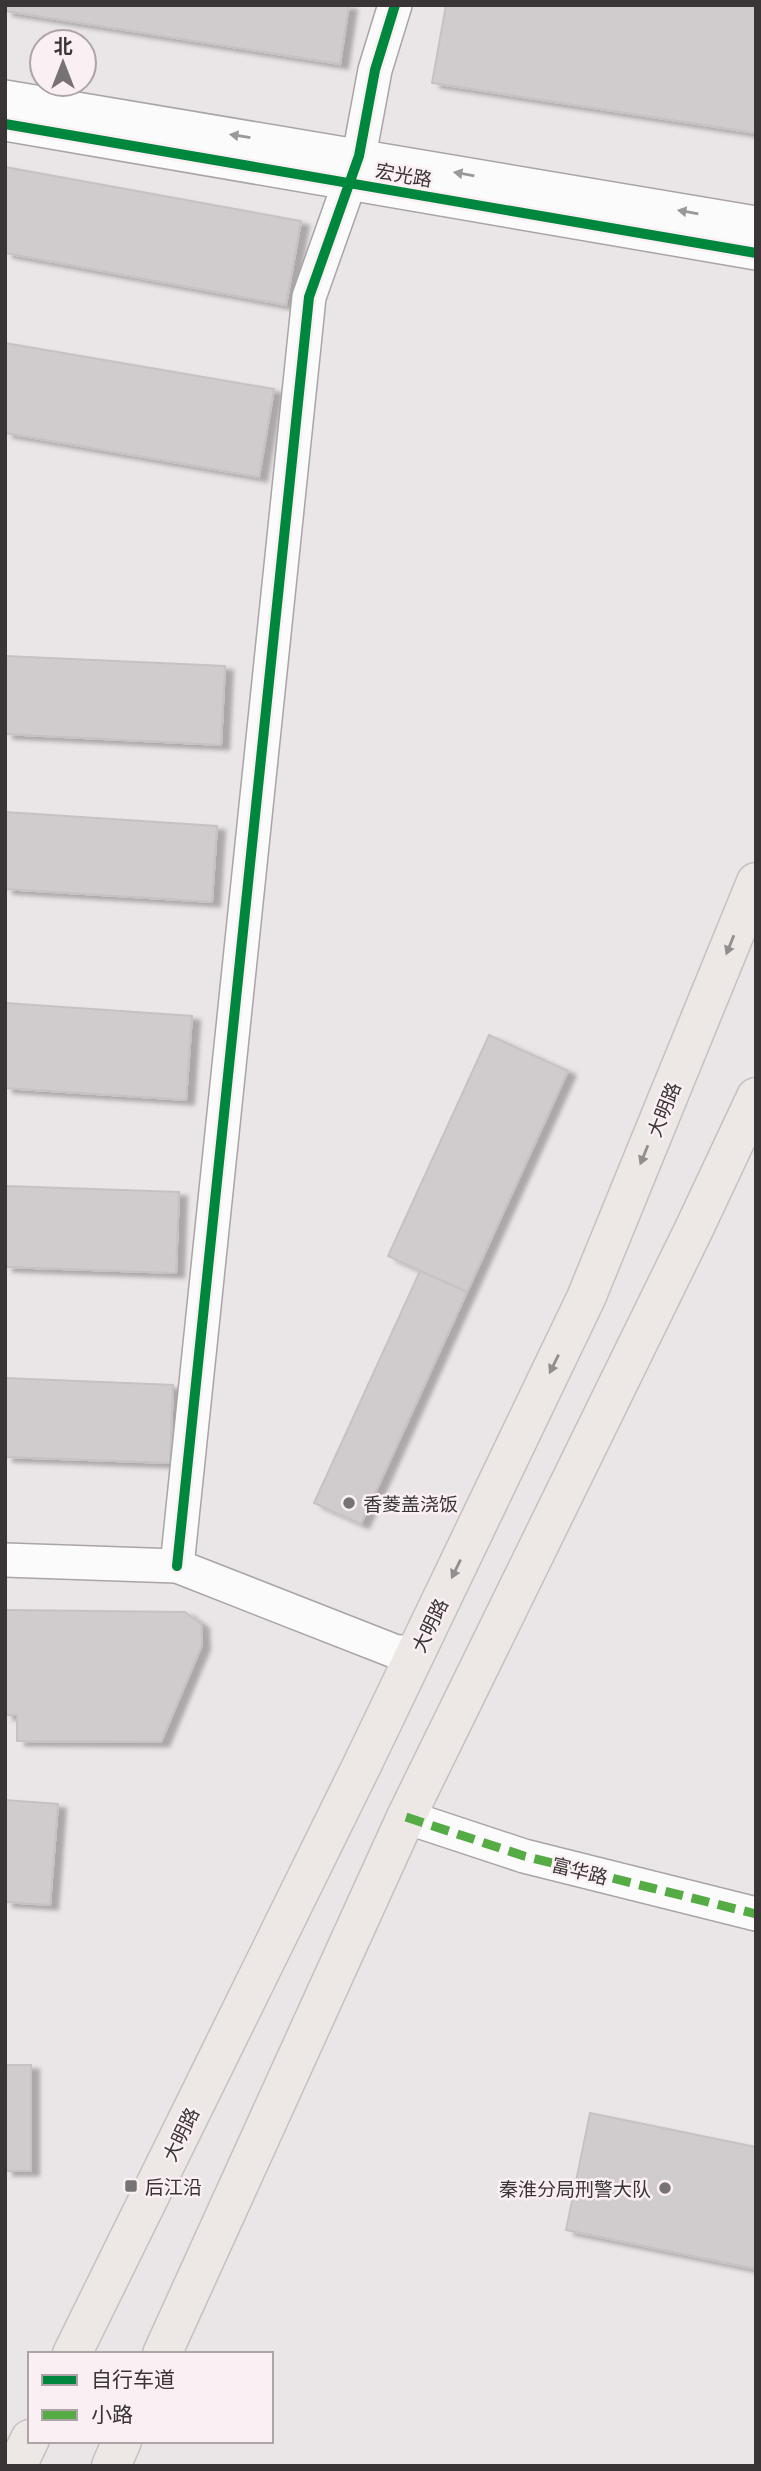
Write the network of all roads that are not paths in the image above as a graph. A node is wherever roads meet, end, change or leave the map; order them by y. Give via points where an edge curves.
1 (394, 5) edge
2 (5, 97) edge
3 (5, 124) edge
4 (354, 169) junction
5 (756, 223) edge
6 (756, 253) edge
7 (756, 882) edge
8 (756, 1097) edge
9 (5, 1560) edge
10 (177, 1566) junction
11 (415, 1654) junction
12 (406, 1818) junction
13 (756, 1914) edge
14 (73, 2352) edge
15 (163, 2352) edge
16 (28, 2443) edge
17 (121, 2443) edge
18 (17, 2466) edge
19 (111, 2466) edge

1 - 4 street
4 -> 2 street, 宏光路
3 - 4 street, 宏光路
5 -> 4 street, 宏光路
4 - 6 street, 宏光路
4 - 10 street via 309,298
7 -> 11 main road, 大明路 via 586,1298
8 - 12 main road
9 - 10 street
10 - 11 street via 394,1651
11 - 14 main road, 大明路
12 - 13 street, 富华路 via 524,1856
12 - 15 main road
16 - 18 main road
17 - 19 main road

